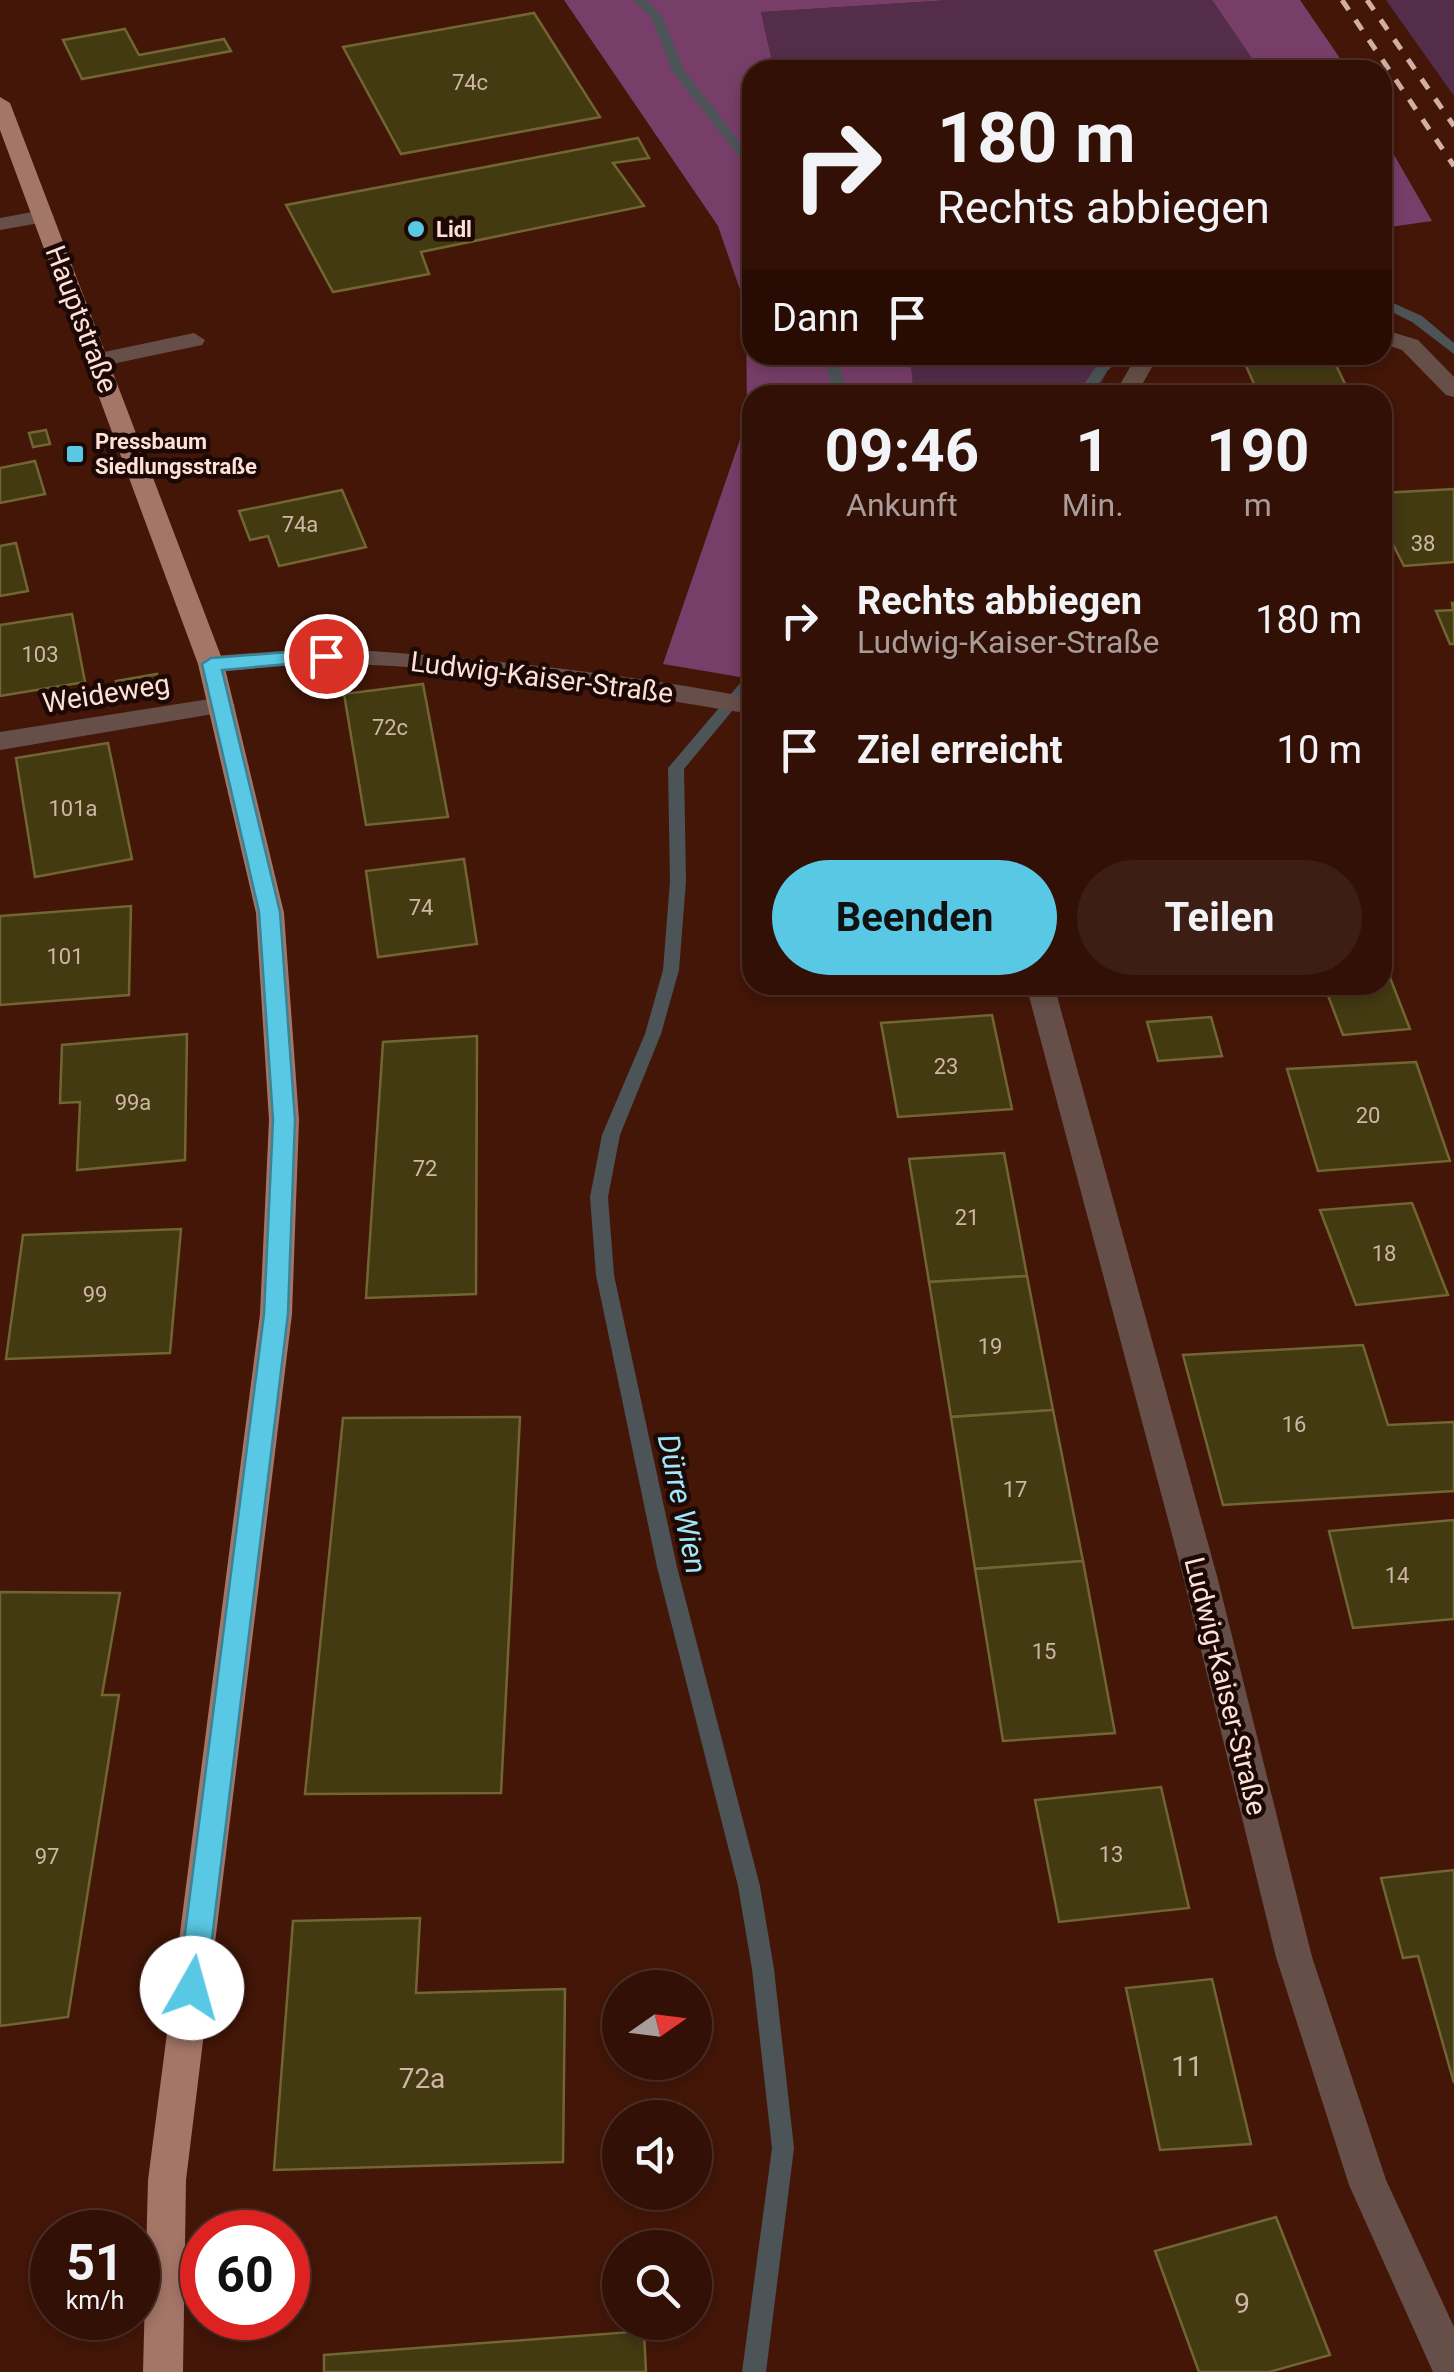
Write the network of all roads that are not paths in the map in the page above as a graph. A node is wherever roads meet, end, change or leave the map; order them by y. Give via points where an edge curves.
1 (0, 104) edge
2 (43, 216) junction
3 (0, 224) edge
4 (1392, 339) edge
5 (194, 340) dead end
6 (98, 360) junction
7 (1454, 390) edge
8 (211, 664) junction
9 (742, 704) edge
10 (222, 705) junction
11 (0, 741) edge
12 (1043, 995) edge
13 (163, 2372) edge
14 (1454, 2372) edge

1 - 2 main road, Hauptstraße
2 - 3 street
2 - 6 main road, Hauptstraße
4 - 7 street via 1410,345
5 - 6 street
6 - 8 main road, Hauptstraße
8 - 9 street, Ludwig-Kaiser-Straße via 326,656 422,662
8 - 10 main road, Hauptstraße
10 - 11 street, Weideweg
10 - 13 main road, Hauptstraße via 270,912 284,1120 274,1333 167,2180
12 - 14 street, Ludwig-Kaiser-Straße via 1294,1958 1368,2185

